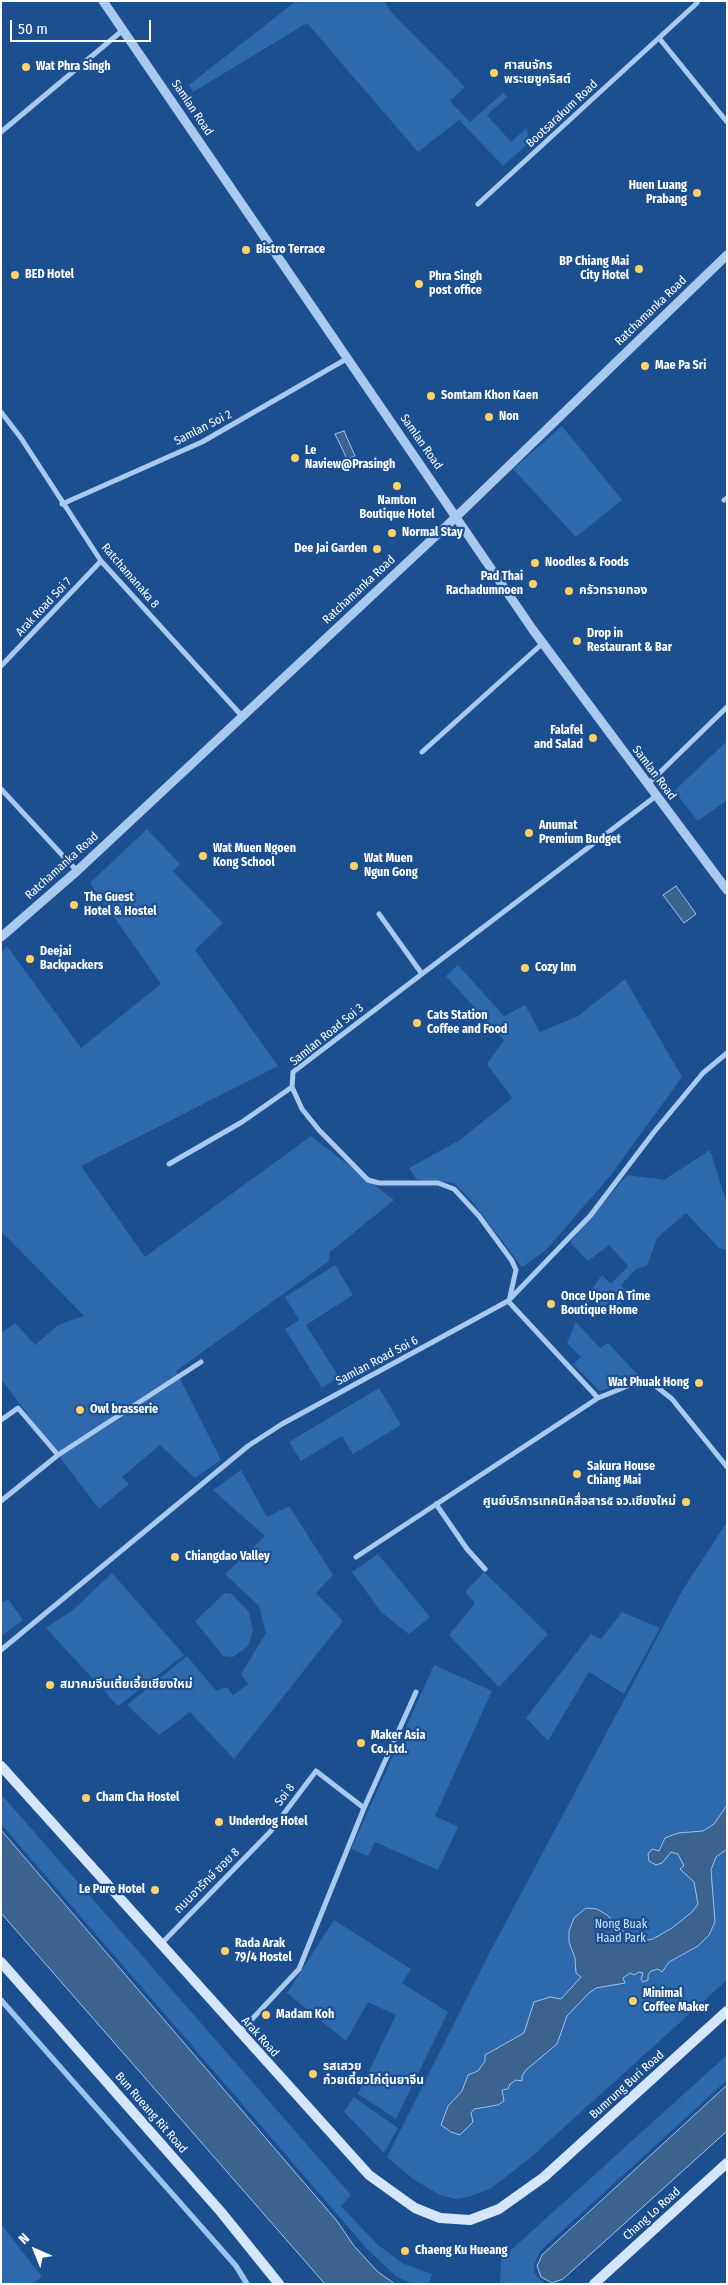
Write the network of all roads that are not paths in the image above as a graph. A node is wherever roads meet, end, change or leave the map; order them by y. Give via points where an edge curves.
1 (103, 1) edge
2 (697, 3) dead end
3 (123, 30) junction
4 (659, 38) junction
5 (727, 122) edge
6 (1, 132) edge
7 (478, 204) dead end
8 (727, 255) edge
9 (348, 358) junction
10 (1, 412) edge
11 (62, 504) junction
12 (457, 516) junction
13 (101, 561) junction
14 (543, 643) junction
15 (1, 666) edge
16 (727, 706) edge
17 (242, 716) junction
18 (422, 752) dead end
19 (647, 785) junction
20 (1, 789) edge
21 (656, 796) junction
22 (77, 871) junction
23 (727, 890) edge
24 (379, 914) dead end
25 (1, 937) edge
26 (422, 974) junction
27 (727, 1053) edge
28 (292, 1087) junction
29 (169, 1164) dead end
30 (508, 1301) junction
31 (201, 1362) dead end
32 (598, 1398) junction
33 (1, 1420) edge
34 (58, 1455) junction
35 (727, 1467) edge
36 (1, 1500) edge
37 (436, 1504) junction
38 (356, 1557) dead end
39 (485, 1569) dead end
40 (1, 1650) edge
41 (416, 1692) dead end
42 (1, 1766) edge
43 (364, 1808) junction
44 (270, 1832) joint
45 (160, 1944) junction
46 (1, 1962) edge
47 (727, 2011) edge
48 (239, 2032) junction
49 (727, 2163) edge
50 (544, 2177) joint
51 (279, 2284) edge
52 (594, 2284) edge

1 - 3 street, Samlan Road
2 - 4 street, Bootsarakum Road
3 - 6 street
3 - 9 street, Samlan Road
4 - 5 street
4 - 7 street, Bootsarakum Road
8 - 12 street, Ratchamanka Road
9 - 11 street, Samlan Soi 2 via 202,442
9 - 12 street, Samlan Road
10 - 11 street, Ratchamanaka 8
11 - 13 street, Ratchamanaka 8
12 - 14 street, Samlan Road
12 - 17 street, Ratchamanka Road
13 - 15 street, Arak Road Soi 7
13 - 17 street, Ratchamanaka 8
14 - 18 street
14 - 19 street, Samlan Road
16 - 19 street
17 - 22 street, Ratchamanka Road
19 - 21 street, Samlan Road
20 - 22 street
21 - 23 street, Samlan Road
21 - 26 street, Samlan Road Soi 3
22 - 25 street, Ratchamanka Road
24 - 26 street
26 - 28 street, Samlan Road Soi 3 via 293,1072
27 - 30 street, Samlan Road Soi 6 via 703,1073 590,1216
28 - 29 street via 242,1122
28 - 30 street, Samlan Road Soi 3 via 302,1109 318,1130 368,1180 438,1184 454,1189 479,1216 512,1261 516,1270
30 - 32 street
30 - 40 street, Samlan Road Soi 6 via 282,1424 248,1446
31 - 34 street
32 - 35 street via 630,1385 652,1383 672,1399
32 - 37 street
33 - 34 street via 18,1408
34 - 36 street
37 - 38 street
37 - 39 street
41 - 43 street
42 - 45 main road, Arak Road
43 - 44 street, Soi 8 via 316,1771
43 - 48 street via 299,1969
44 - 45 street, ถนนอารักษ์ ซอย 8
45 - 48 main road, Arak Road
46 - 51 main road, Bun Rueang Rit Road via 221,2212
47 - 50 main road, Bumrung Buri Road
48 - 50 main road, Arak Road via 369,2175 415,2208 440,2218 470,2220 499,2209
49 - 52 main road, Chang Lo Road

